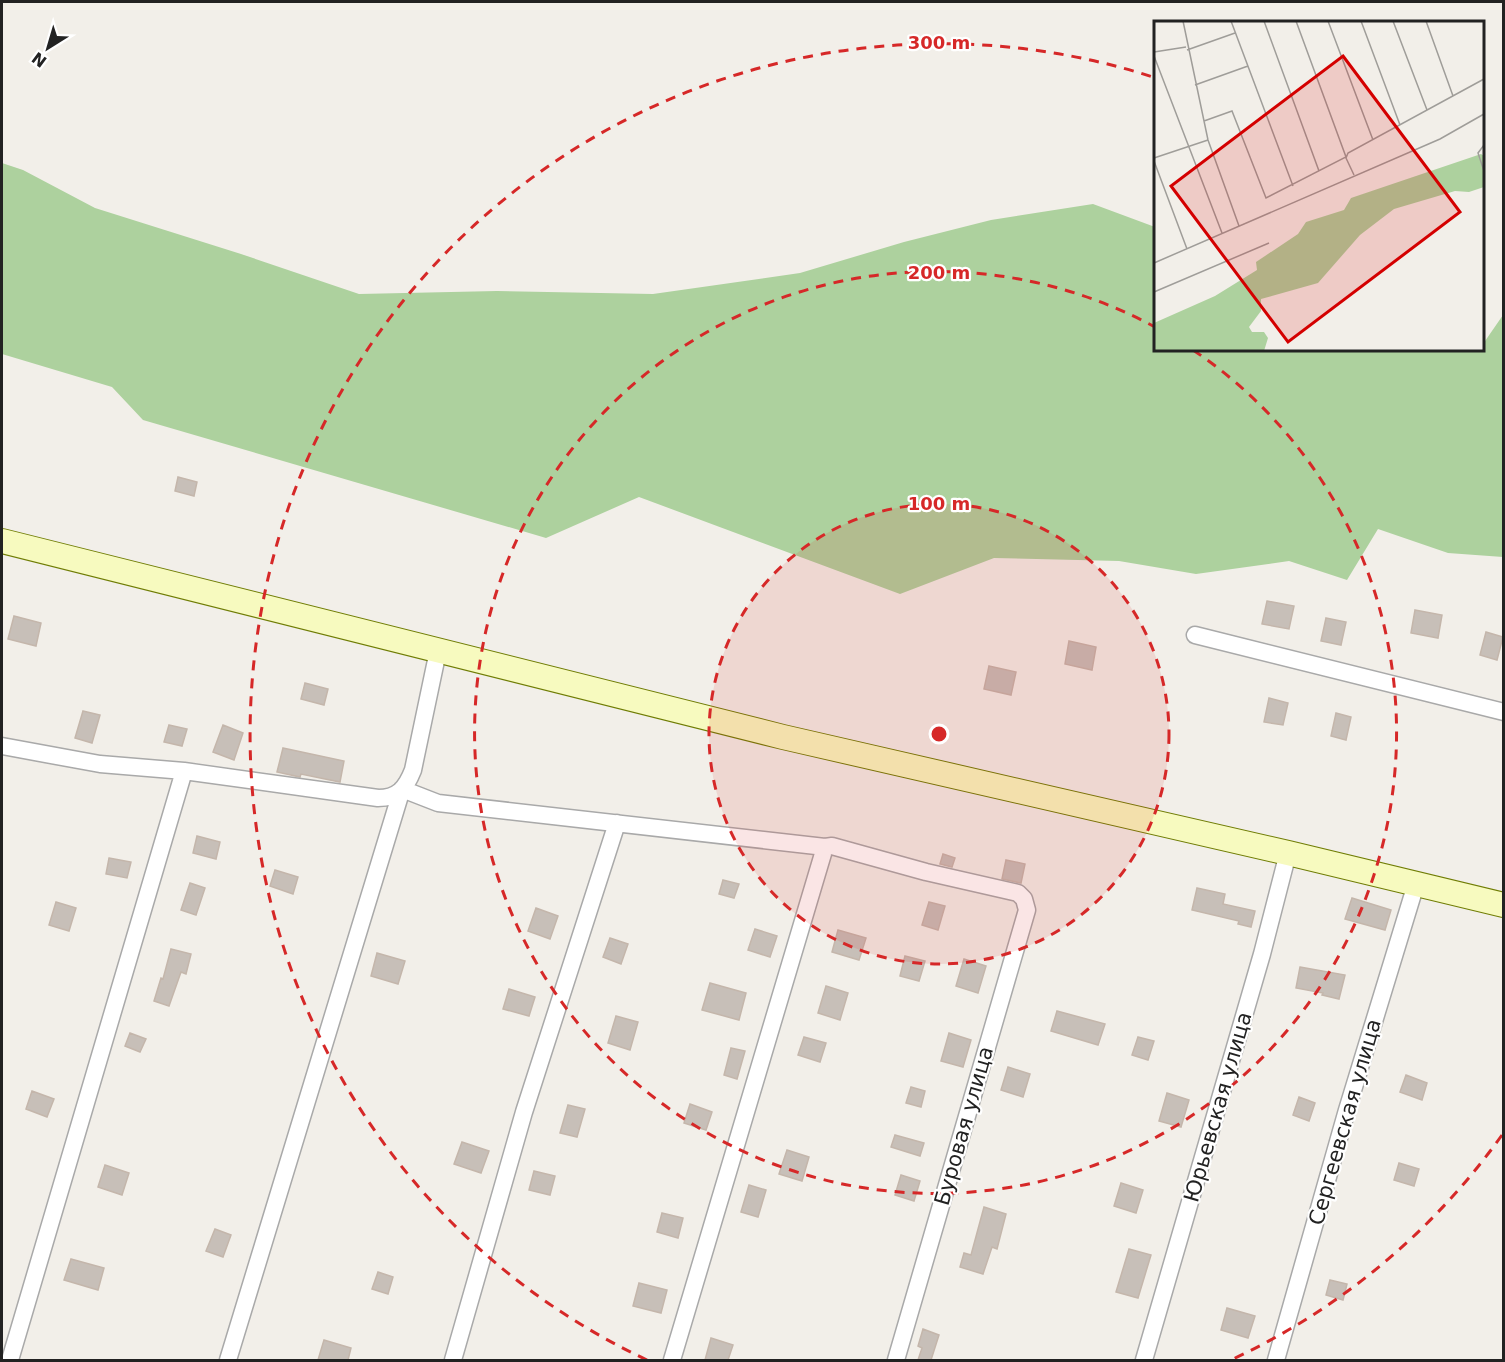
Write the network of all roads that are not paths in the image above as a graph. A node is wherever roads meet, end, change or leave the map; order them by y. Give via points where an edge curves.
1 (2, 541) edge
2 (1195, 634) dead end
3 (438, 651) junction
4 (1503, 712) edge
5 (2, 746) edge
6 (184, 771) junction
7 (402, 789) junction
8 (616, 823) junction
9 (825, 847) junction
10 (1288, 853) junction
11 (1416, 884) junction
12 (1503, 904) edge
13 (10, 1360) edge
14 (228, 1360) edge
15 (453, 1360) edge
16 (672, 1360) edge
17 (896, 1360) edge
18 (1144, 1360) edge
19 (1276, 1360) edge

1 - 3 main road
2 - 4 street
3 - 7 street via 413,770
3 - 10 main road via 783,737
5 - 6 street via 100,764
6 - 7 street via 378,798 390,798
6 - 13 street
7 - 8 street via 438,803
7 - 14 street
8 - 9 street
8 - 15 street via 524,1112
9 - 16 street
9 - 17 street, Буровая улица via 1018,893 1027,910
10 - 11 main road
10 - 18 street, Юрьевская улица
11 - 12 main road
11 - 19 street, Сергеевская улица

